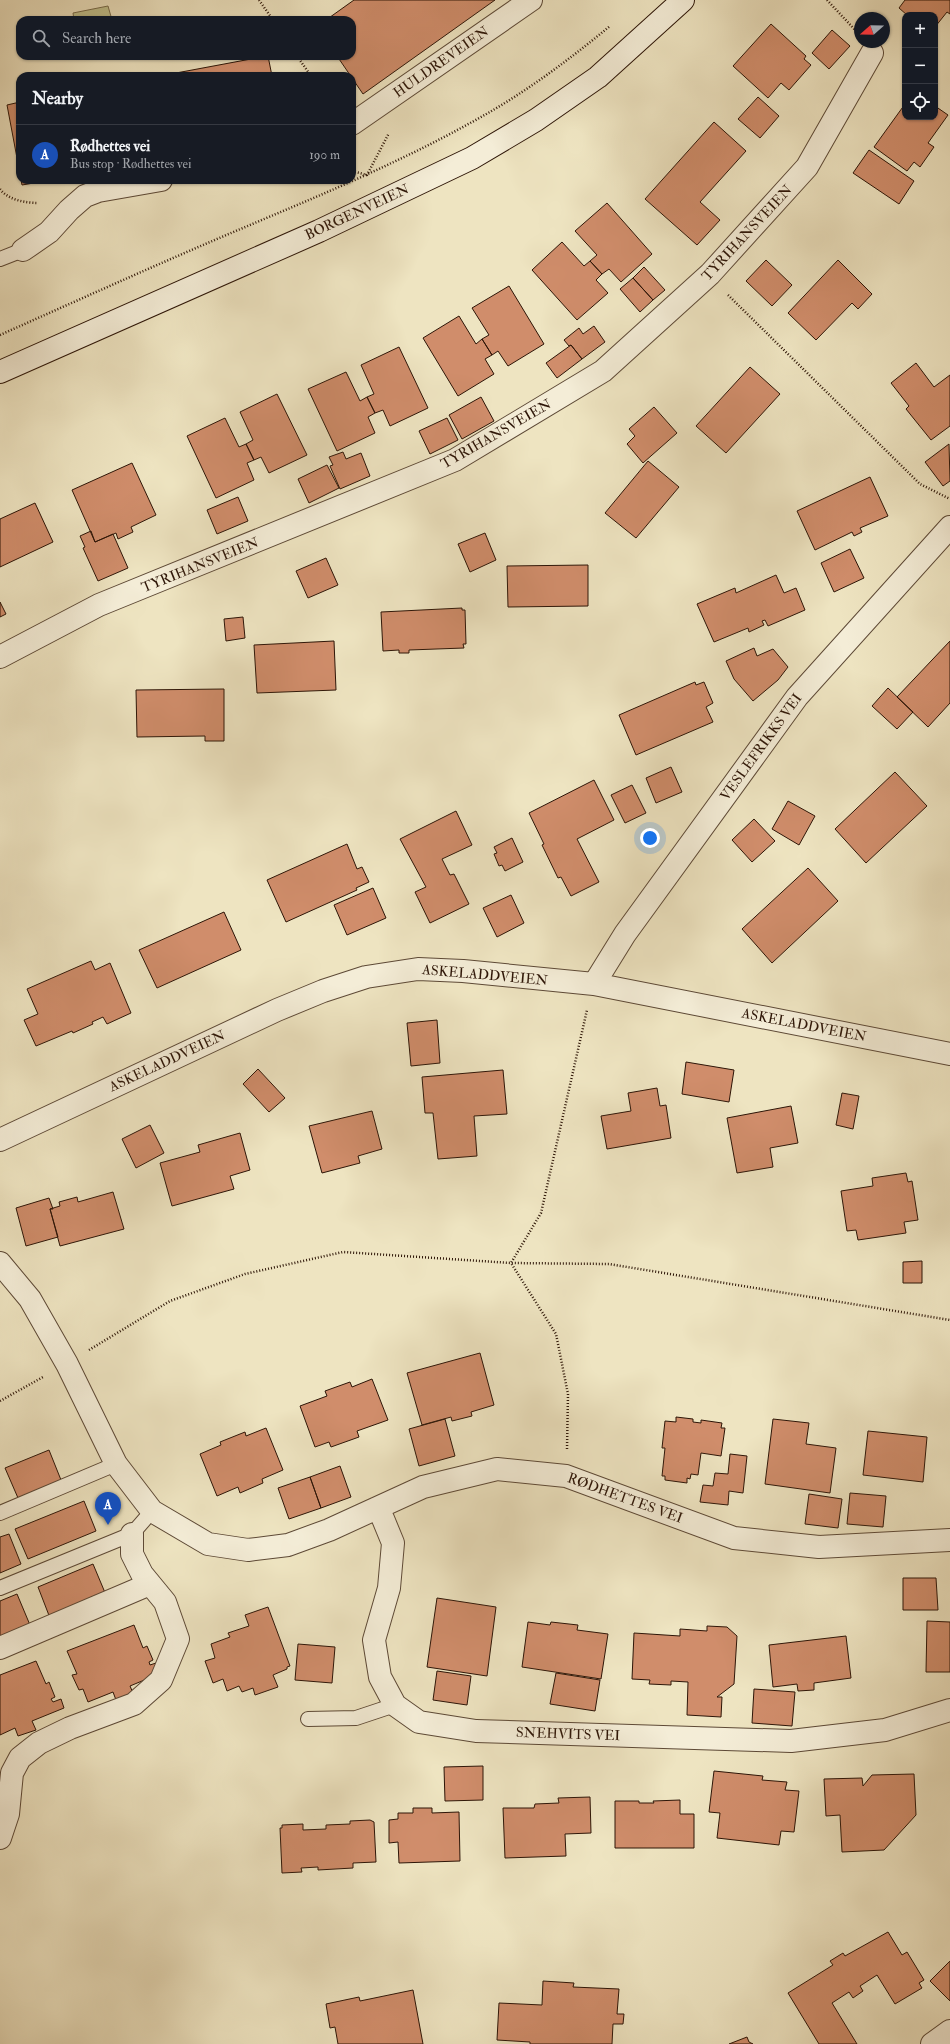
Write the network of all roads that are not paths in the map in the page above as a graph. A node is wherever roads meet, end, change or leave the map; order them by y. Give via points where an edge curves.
1 (531, 0) edge
2 (683, 0) edge
3 (864, 48) edge
4 (356, 121) edge
5 (138, 184) edge
6 (23, 250) joint
7 (0, 258) edge
8 (0, 372) edge
9 (950, 527) edge
10 (0, 657) edge
11 (594, 984) junction
12 (950, 1054) edge
13 (0, 1140) edge
14 (0, 1263) edge
15 (116, 1464) junction
16 (379, 1509) junction
17 (152, 1511) junction
18 (0, 1513) edge
19 (132, 1534) junction
20 (950, 1540) edge
21 (150, 1584) junction
22 (0, 1588) edge
23 (0, 1648) edge
24 (395, 1706) junction
25 (950, 1710) edge
26 (308, 1719) dead end
27 (0, 1838) edge
28 (950, 2031) edge
29 (932, 2044) edge

1 - 4 street, HULDREVEIEN
2 - 8 street, BORGENVEIEN via 598,77 536,120 472,158 319,231
3 - 10 street, TYRIHANSVEIEN via 807,167 710,274 603,371 456,460 99,605
5 - 6 street via 84,196 49,232
6 - 7 lane
9 - 11 street, VESLEFRIKKS VEI via 797,697 625,934
11 - 12 street, ASKELADDVEIEN
11 - 13 street, ASKELADDVEIEN via 418,968 366,977 277,1010
14 - 15 street, RØDHETTES VEI via 30,1299 67,1364
15 - 17 street, RØDHETTES VEI
15 - 18 lane
16 - 17 street, RØDHETTES VEI via 288,1545 248,1550 208,1544
16 - 20 street, RØDHETTES VEI via 423,1487 496,1469 566,1476 734,1538 819,1547
16 - 24 street, SNEHVITS VEI via 393,1543 389,1588 374,1640 380,1678
17 - 19 lane
19 - 21 street via 132,1554
19 - 22 lane
21 - 23 street
21 - 27 street via 165,1602 178,1639 161,1680 134,1704 70,1728 39,1743 20,1758 12,1773 8,1814
24 - 25 street, SNEHVITS VEI via 419,1722 476,1731 791,1741 885,1730
24 - 26 lane via 356,1718
28 - 29 street

